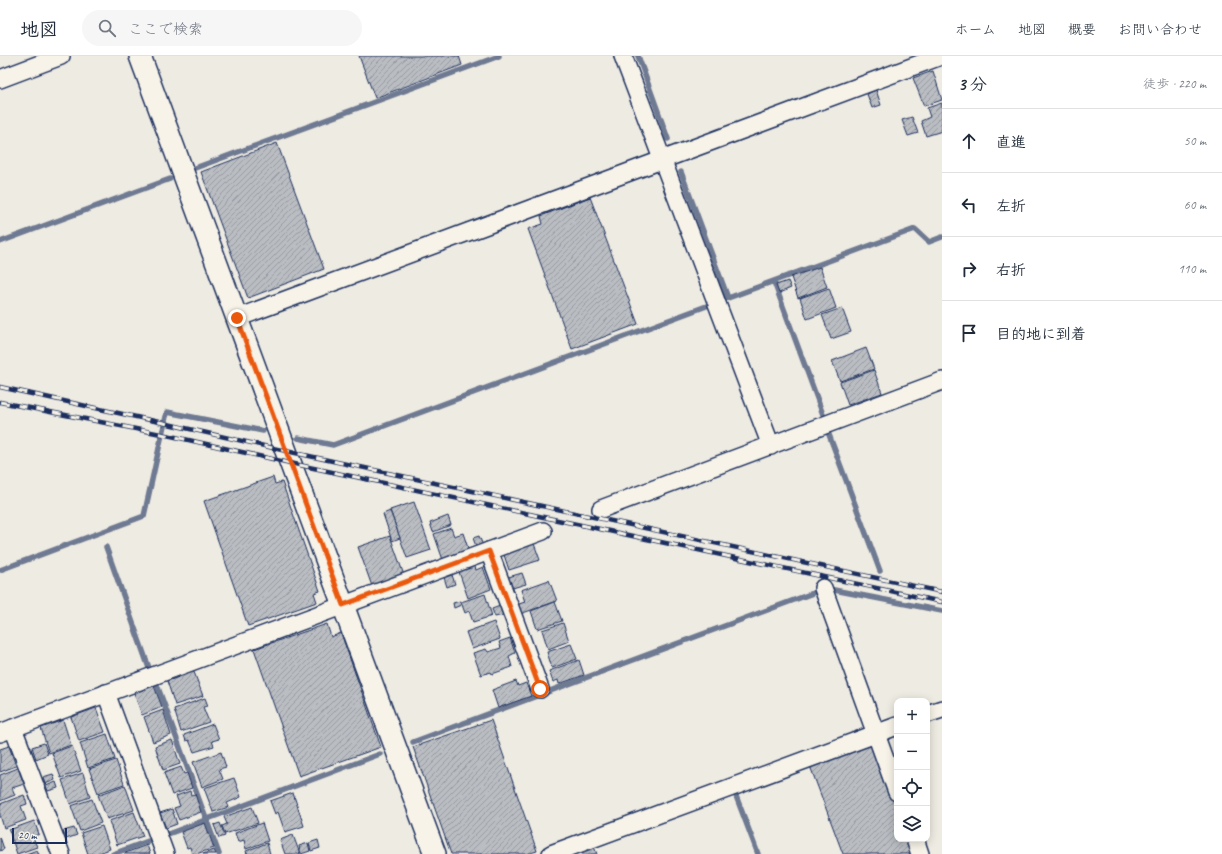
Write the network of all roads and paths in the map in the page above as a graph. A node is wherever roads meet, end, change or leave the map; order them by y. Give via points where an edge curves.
1 (61, 56) edge
2 (140, 56) edge
3 (623, 56) edge
4 (941, 56) edge
5 (0, 79) edge
6 (662, 160) junction
7 (237, 318) junction
8 (942, 380) edge
9 (771, 446) junction
10 (601, 509) dead end
11 (543, 531) dead end
12 (489, 551) junction
13 (824, 588) dead end
14 (343, 605) junction
15 (540, 689) dead end
16 (106, 693) junction
17 (942, 708) edge
18 (930, 713) edge
19 (894, 727) edge
20 (7, 730) edge
21 (875, 734) junction
22 (894, 784) edge
23 (915, 842) edge
24 (61, 854) edge
25 (165, 854) edge
26 (436, 854) edge
27 (551, 854) edge
28 (920, 854) edge

1 - 5 street
2 - 7 street
3 - 6 street
4 - 6 street
6 - 7 street
6 - 9 street
7 - 14 street
8 - 9 street
9 - 10 street
11 - 12 street
12 - 14 street
12 - 15 street
13 - 21 street
14 - 16 street
14 - 26 street
16 - 20 street
16 - 25 street
17 - 18 street
19 - 21 street
20 - 24 street
21 - 22 street
21 - 27 street
23 - 28 street

